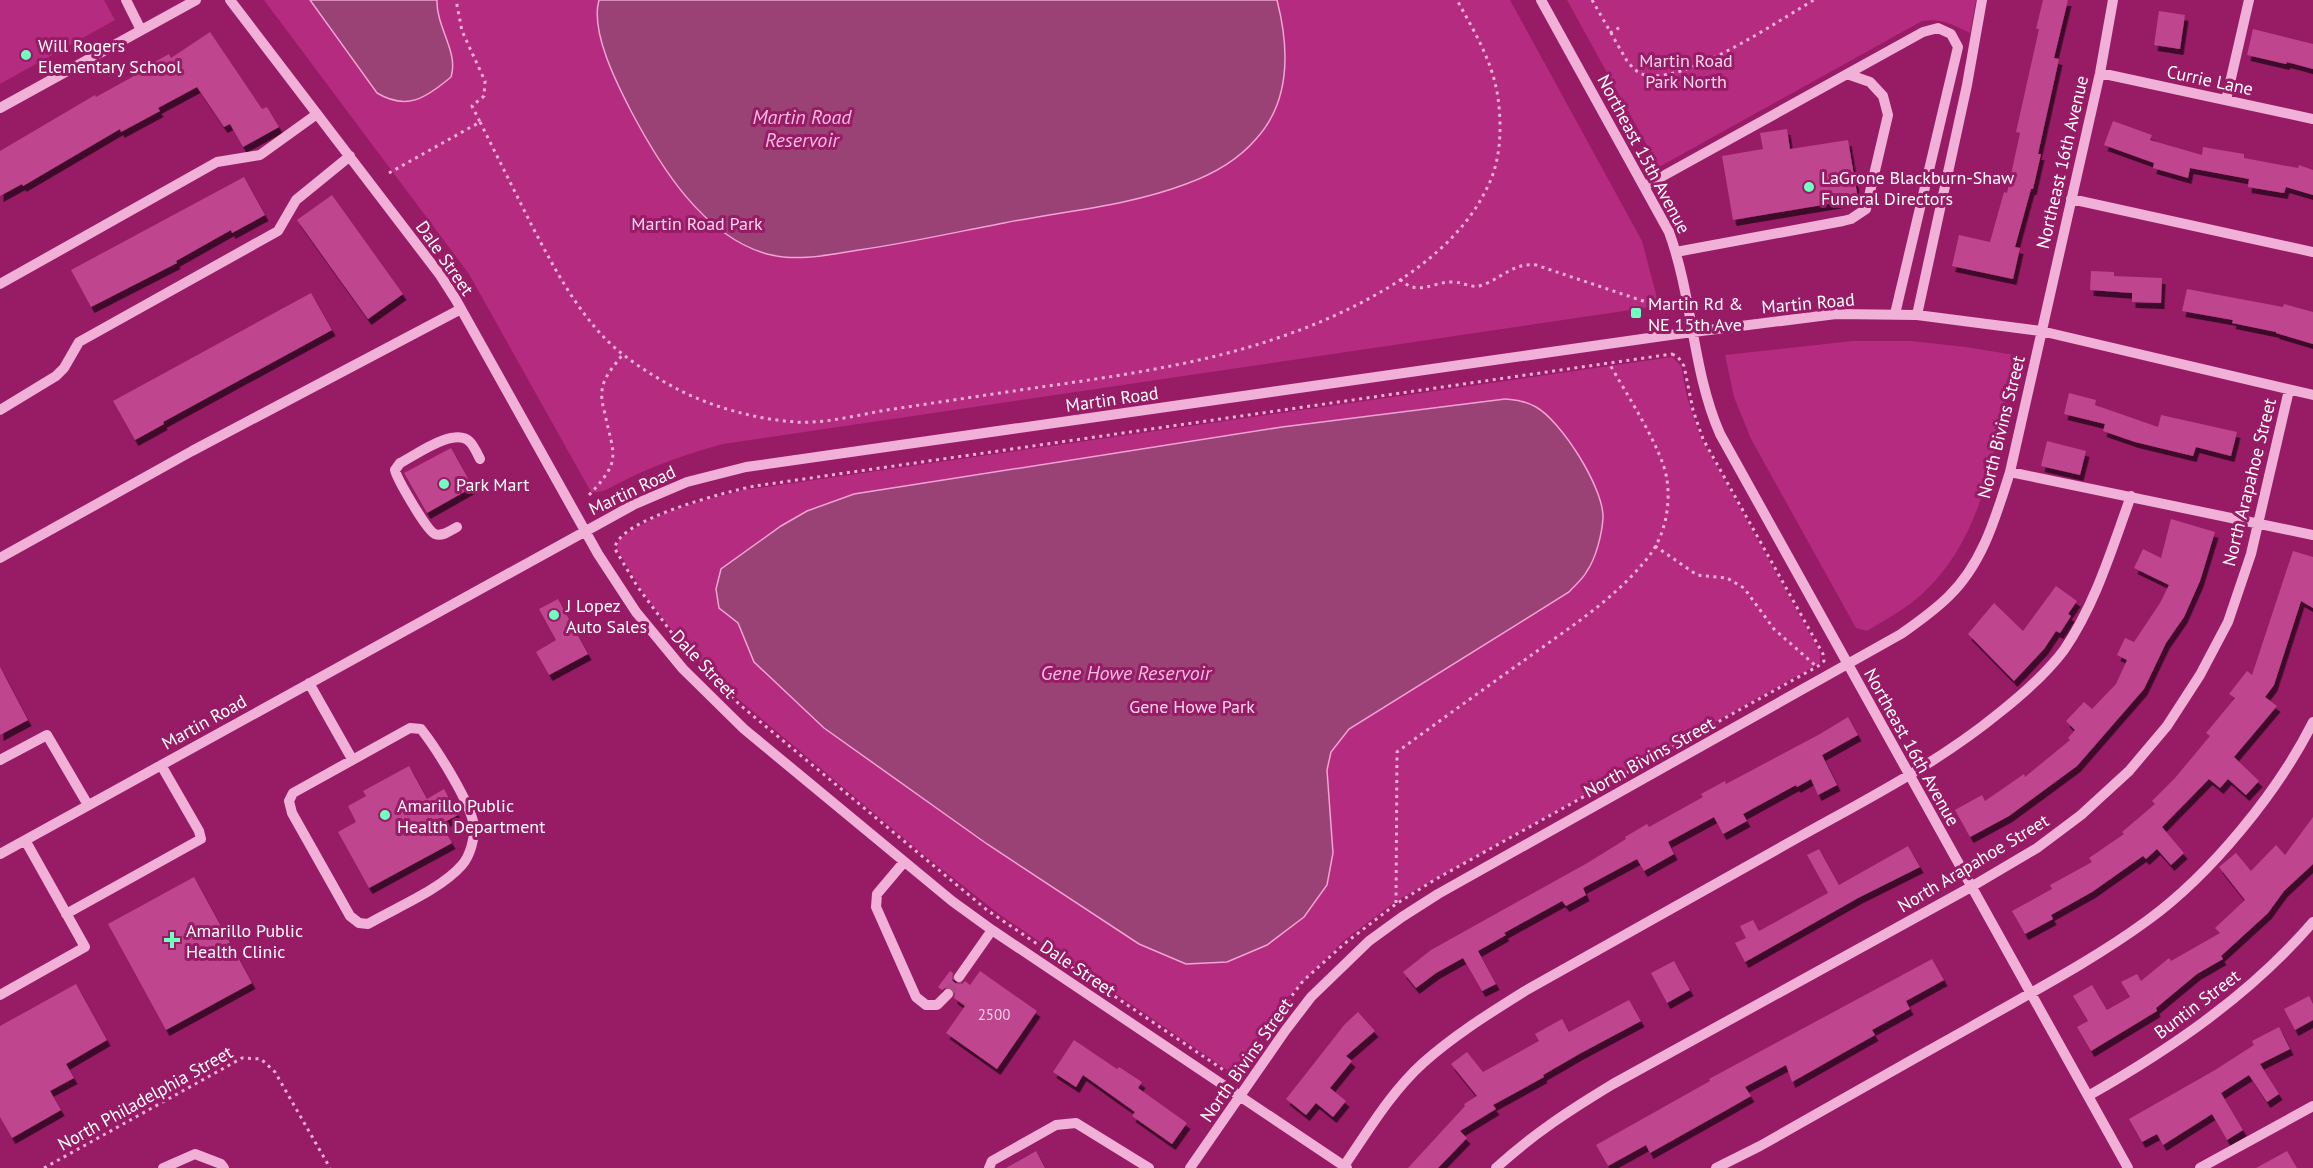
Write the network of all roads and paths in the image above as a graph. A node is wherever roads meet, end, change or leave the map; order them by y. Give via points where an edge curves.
1 (126, 0) edge
2 (196, 0) edge
3 (230, 0) edge
4 (456, 0) edge
5 (1457, 0) edge
6 (1541, 0) edge
7 (1592, 0) edge
8 (1814, 0) edge
9 (1982, 0) edge
10 (2113, 0) edge
11 (2249, 0) edge
12 (1622, 26) dead end
13 (141, 30) junction
14 (1610, 33) junction
15 (2100, 73) junction
16 (1847, 74) junction
17 (2226, 100) junction
18 (0, 108) edge
19 (317, 114) junction
20 (2313, 119) edge
21 (480, 122) junction
22 (350, 156) junction
23 (389, 173) dead end
24 (1645, 186) junction
25 (2071, 199) junction
26 (1676, 252) junction
27 (2313, 252) edge
28 (1400, 279) junction
29 (0, 285) edge
30 (462, 309) junction
31 (1662, 312) dead end
32 (1895, 314) junction
33 (1917, 315) junction
34 (2041, 331) junction
35 (1693, 332) junction
36 (623, 354) junction
37 (1609, 363) junction
38 (2289, 390) junction
39 (2313, 395) edge
40 (0, 410) edge
41 (480, 459) dead end
42 (2010, 472) junction
43 (589, 495) dead end
44 (2131, 496) junction
45 (2258, 523) junction
46 (457, 527) dead end
47 (586, 531) junction
48 (2313, 535) edge
49 (1655, 546) junction
50 (0, 558) edge
51 (1847, 664) junction
52 (1817, 667) junction
53 (309, 683) junction
54 (2313, 722) edge
55 (352, 759) junction
56 (0, 760) edge
57 (161, 765) junction
58 (1909, 775) junction
59 (88, 805) junction
60 (25, 840) junction
61 (0, 854) edge
62 (904, 862) junction
63 (1971, 887) junction
64 (1396, 904) junction
65 (66, 914) junction
66 (2313, 922) edge
67 (992, 930) junction
68 (959, 977) tunnel mouth
69 (2030, 993) junction
70 (948, 994) tunnel mouth
71 (0, 995) edge
72 (2088, 1096) junction
73 (1240, 1097) junction
74 (2313, 1106) edge
75 (1346, 1167) edge
76 (44, 1168) edge
77 (163, 1168) edge
78 (224, 1168) edge
79 (330, 1168) edge
80 (989, 1168) edge
81 (1149, 1168) edge
82 (1190, 1168) edge
83 (1496, 1168) edge
84 (1716, 1168) edge
85 (2128, 1168) edge
86 (2200, 1168) edge

1 - 13 street
2 - 13 street
3 - 19 street, Dale Street
4 - 21 path via 462,31 485,81 484,96 472,106
5 - 28 path via 1492,71 1500,122 1498,157 1474,212 1448,241
6 - 24 street, Northeast 15th Avenue
7 - 14 path
8 - 14 path via 1702,64 1671,75 1644,75 1634,69
9 - 33 street
10 - 15 street, Northeast 16th Avenue
11 - 17 street
12 - 14 path
13 - 18 street
15 - 17 street, Currie Lane
15 - 25 street, Northeast 16th Avenue
16 - 24 street
16 - 26 street via 1870,82 1883,96 1888,115 1866,209 1843,222
16 - 32 street via 1923,32 1938,28 1951,34 1958,47
17 - 20 street, Currie Lane
19 - 22 street, Dale Street
19 - 29 street via 261,155 217,162
21 - 23 path
21 - 36 path via 558,275 582,312
22 - 30 street, Dale Street
22 - 40 street via 296,200 278,231 79,342 56,376
24 - 26 street, Northeast 15th Avenue
25 - 27 street
25 - 34 street, Northeast 16th Avenue
26 - 35 street, Northeast 15th Avenue
28 - 31 path via 1412,288 1452,282 1473,287 1511,268 1536,265 1654,305
28 - 36 path via 1318,322 1219,356 816,422 772,419 711,403 680,390
30 - 47 street, Dale Street
30 - 50 street via 192,451
32 - 33 street, Martin Road
32 - 35 street, Martin Road via 1836,314
33 - 34 street, Martin Road
34 - 38 street, Martin Road
34 - 42 street, North Bivins Street
35 - 47 street, Martin Road via 746,467 656,494
35 - 51 street, Northeast 16th Avenue via 1707,401 1720,434
36 - 43 path via 602,389 614,458 609,473
37 - 49 path via 1661,460 1667,480 1665,525
37 - 52 path via 1672,354 1678,357 1704,439 1823,654 1824,661
37 - 64 path via 755,486 677,508 623,534 615,543 620,558 680,644 740,705 987,910 1228,1073 1237,1071 1303,981
38 - 39 street, Martin Road
38 - 45 street, North Arapahoe Street
41 - 46 street via 469,441 460,436 447,438 400,463 395,470 430,531 437,535
42 - 44 street
42 - 51 street, North Bivins Street via 1994,521 1968,574 1928,615
44 - 45 street
44 - 58 street via 2097,588 2063,650 2011,704
45 - 48 street
45 - 63 street, North Arapahoe Street via 2228,622 2167,726 2129,771 2081,815 2037,848
47 - 53 street, Martin Road
47 - 62 street, Dale Street via 636,612 701,688 744,729
49 - 52 path via 1697,575 1735,581 1774,628
49 - 64 path via 1646,561 1568,629 1397,752
51 - 58 street, Northeast 16th Avenue
51 - 73 street, North Bivins Street via 1402,917 1351,956 1311,997
52 - 64 path
53 - 55 street
53 - 57 street, Martin Road
54 - 69 street via 2272,788 2197,878 2149,919
55 - 55 street via 292,793 289,801 350,916 368,924 445,880 464,864 474,827 469,810 421,729 410,728
56 - 59 street via 47,735
57 - 59 street, Martin Road
57 - 65 street via 201,839
58 - 63 street, Northeast 16th Avenue
58 - 75 street via 1483,1017 1422,1064 1376,1118
59 - 60 street, Martin Road
60 - 61 street, Martin Road
60 - 65 street
62 - 67 street, Dale Street
62 - 70 street via 877,894 876,907 916,997 926,1005 937,1005
63 - 69 street, Northeast 16th Avenue
63 - 83 street, North Arapahoe Street via 1558,1116
65 - 71 street via 85,947
66 - 72 street, Buntin Street via 2259,977 2209,1019
67 - 68 street
67 - 73 street, Dale Street
69 - 72 street, Northeast 16th Avenue
69 - 84 street
72 - 85 street, Northeast 16th Avenue
73 - 75 street, Dale Street
73 - 82 street, North Bivins Street
74 - 86 street
76 - 79 path, North Philadelphia Street via 242,1058 261,1059 275,1071
77 - 78 street via 195,1154
80 - 81 street via 992,1161 1056,1125 1076,1123

